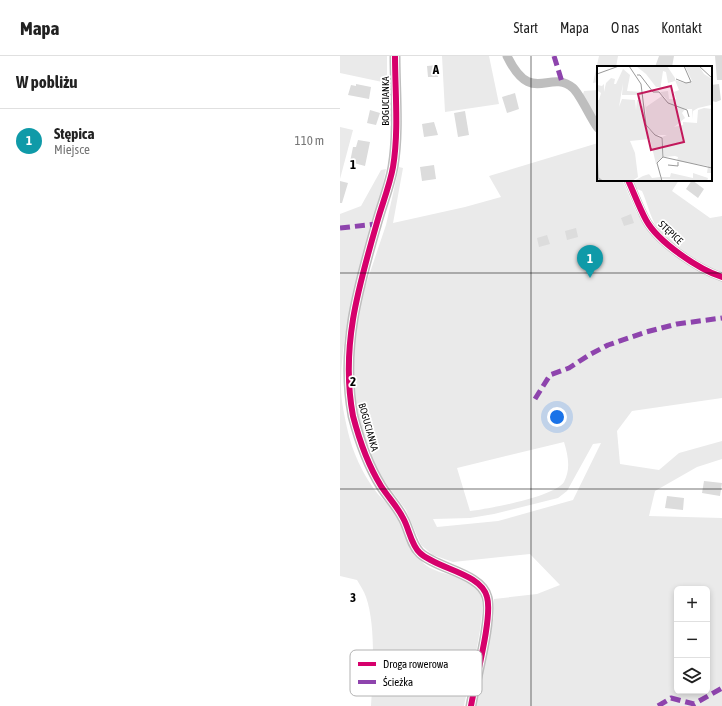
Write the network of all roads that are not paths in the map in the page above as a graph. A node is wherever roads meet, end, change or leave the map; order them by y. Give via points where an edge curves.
1 (395, 56) edge
2 (507, 56) edge
3 (597, 126) edge
4 (628, 181) edge
5 (722, 277) edge
6 (482, 650) edge
7 (473, 696) edge
8 (471, 706) edge

1 - 6 street, BOGUCIANKA via 393,168 354,310 348,344 348,383 354,417 372,470 396,504 418,552 432,562 474,580 487,595 487,624
2 - 3 street via 514,70 524,81 538,84 562,82 574,89
4 - 5 street, STĘPICE via 652,229 680,254 711,274
7 - 8 street, BOGUCIANKA

